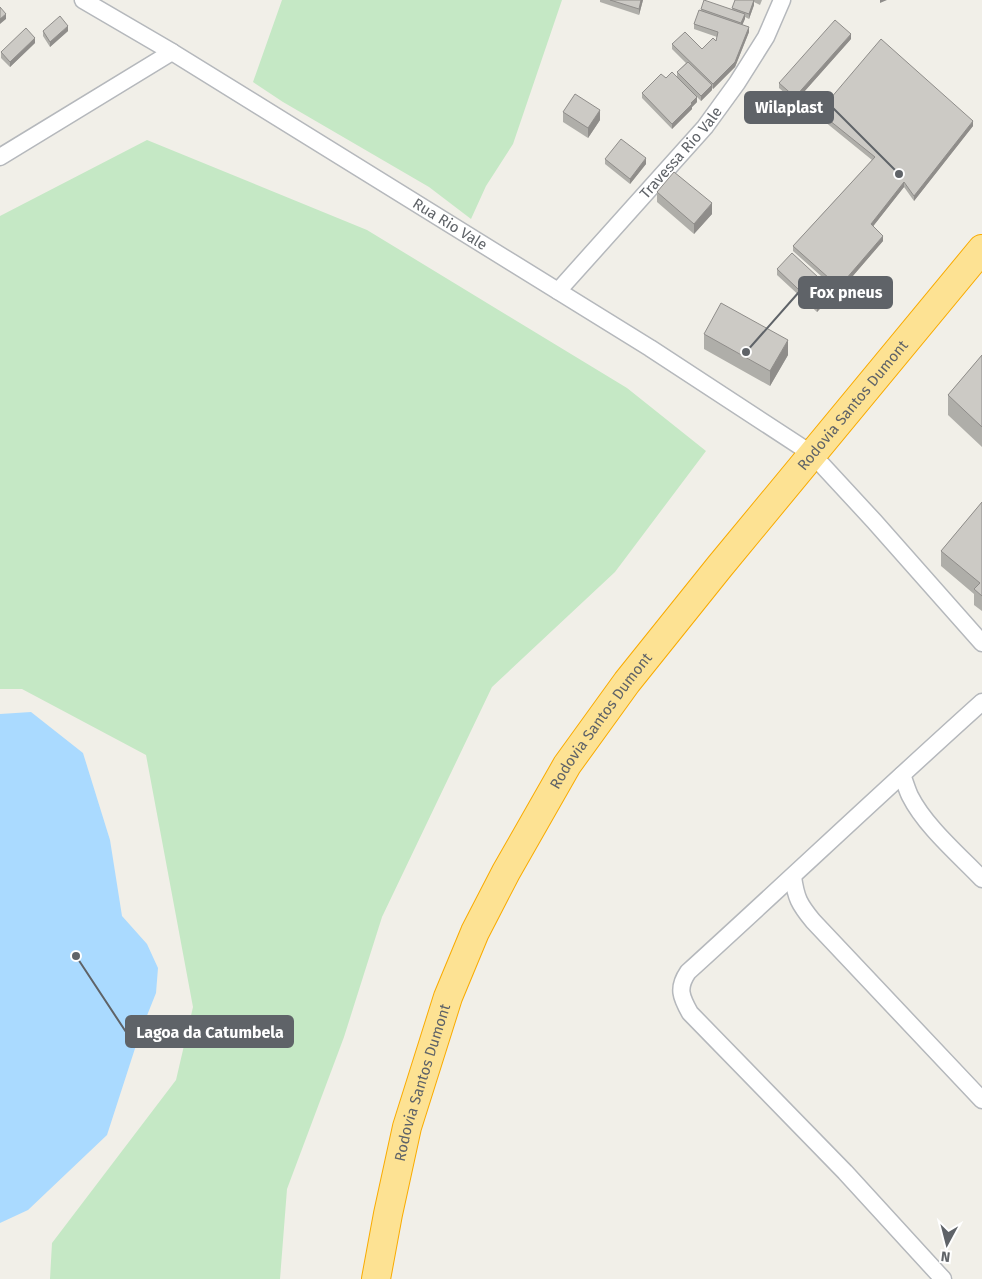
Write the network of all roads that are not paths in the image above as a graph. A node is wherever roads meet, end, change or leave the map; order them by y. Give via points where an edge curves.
1 (84, 0) edge
2 (782, 0) edge
3 (172, 52) junction
4 (0, 157) edge
5 (982, 248) edge
6 (558, 291) junction
7 (812, 454) junction
8 (982, 644) edge
9 (982, 702) edge
10 (902, 775) junction
11 (793, 877) junction
12 (982, 879) edge
13 (982, 1100) edge
14 (376, 1279) edge
15 (943, 1279) edge

1 - 3 street, Rua Rio Vale
2 - 6 street, Travessa Rio Vale via 766,36 705,126
3 - 4 street
3 - 6 street, Rua Rio Vale
5 - 7 highway, Rodovia Santos Dumont
6 - 7 street, Rua Rio Vale
7 - 8 street, Rua Rio Vale
7 - 14 highway, Rodovia Santos Dumont via 627,682 567,765 506,872 475,932 445,1006 407,1127
9 - 10 street
10 - 11 street
10 - 12 street via 920,813
11 - 13 street via 795,893 813,921
11 - 15 street via 688,972 682,981 684,1001 690,1013 845,1172

